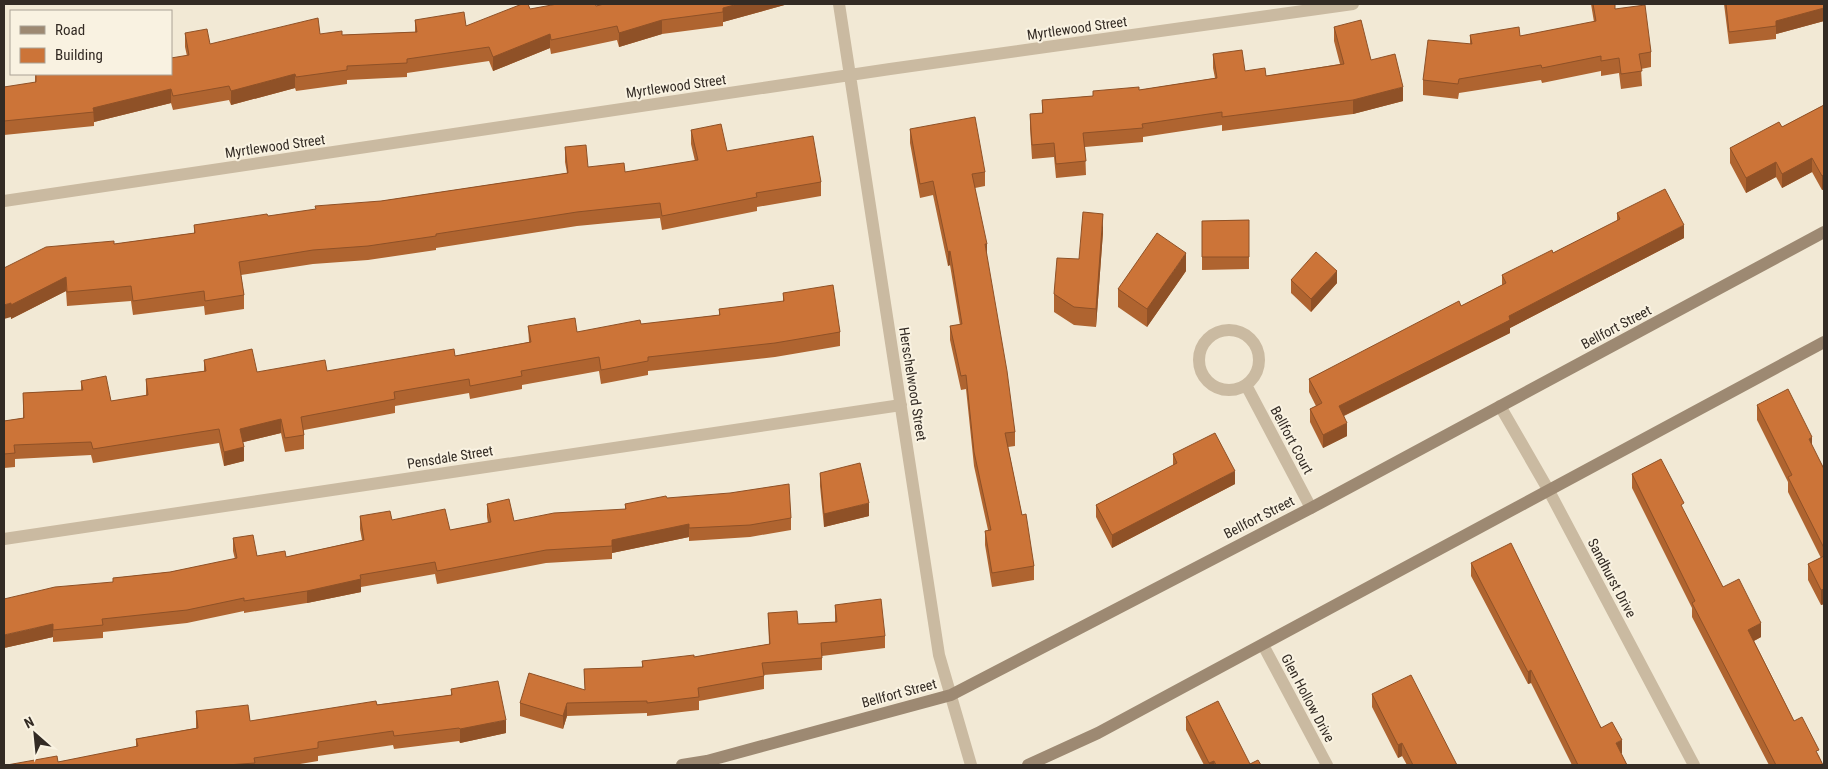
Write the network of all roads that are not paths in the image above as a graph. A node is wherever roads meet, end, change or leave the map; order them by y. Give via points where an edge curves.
1 (838, 4) edge
2 (1353, 4) edge
3 (851, 76) junction
4 (4, 201) edge
5 (1824, 232) edge
6 (1824, 342) edge
7 (1246, 385) junction
8 (901, 405) junction
9 (1500, 406) junction
10 (1549, 491) junction
11 (1311, 508) junction
12 (4, 539) edge
13 (1263, 645) junction
14 (951, 695) junction
15 (682, 765) edge
16 (971, 765) edge
17 (1028, 765) edge
18 (1327, 765) edge
19 (1694, 765) edge

1 - 3 street, Herschelwood Street
2 - 3 street, Myrtlewood Street
3 - 4 street, Myrtlewood Street
3 - 8 street, Herschelwood Street
5 - 9 main road, Bellfort Street
6 - 10 main road
7 - 7 street via 1260,363 1256,344 1242,332 1222,330 1213,334 1203,345 1200,370 1206,379 1223,390
7 - 11 street, Bellfort Court
8 - 12 street, Pensdale Street
8 - 14 street, Herschelwood Street via 939,656
9 - 10 street, Sandhurst Drive
9 - 11 main road, Bellfort Street
10 - 13 main road
10 - 19 street, Sandhurst Drive
11 - 14 main road, Bellfort Street
13 - 17 main road via 1098,733
13 - 18 street, Glen Hollow Drive
14 - 15 main road, Bellfort Street
14 - 16 street, Herschelwood Street

